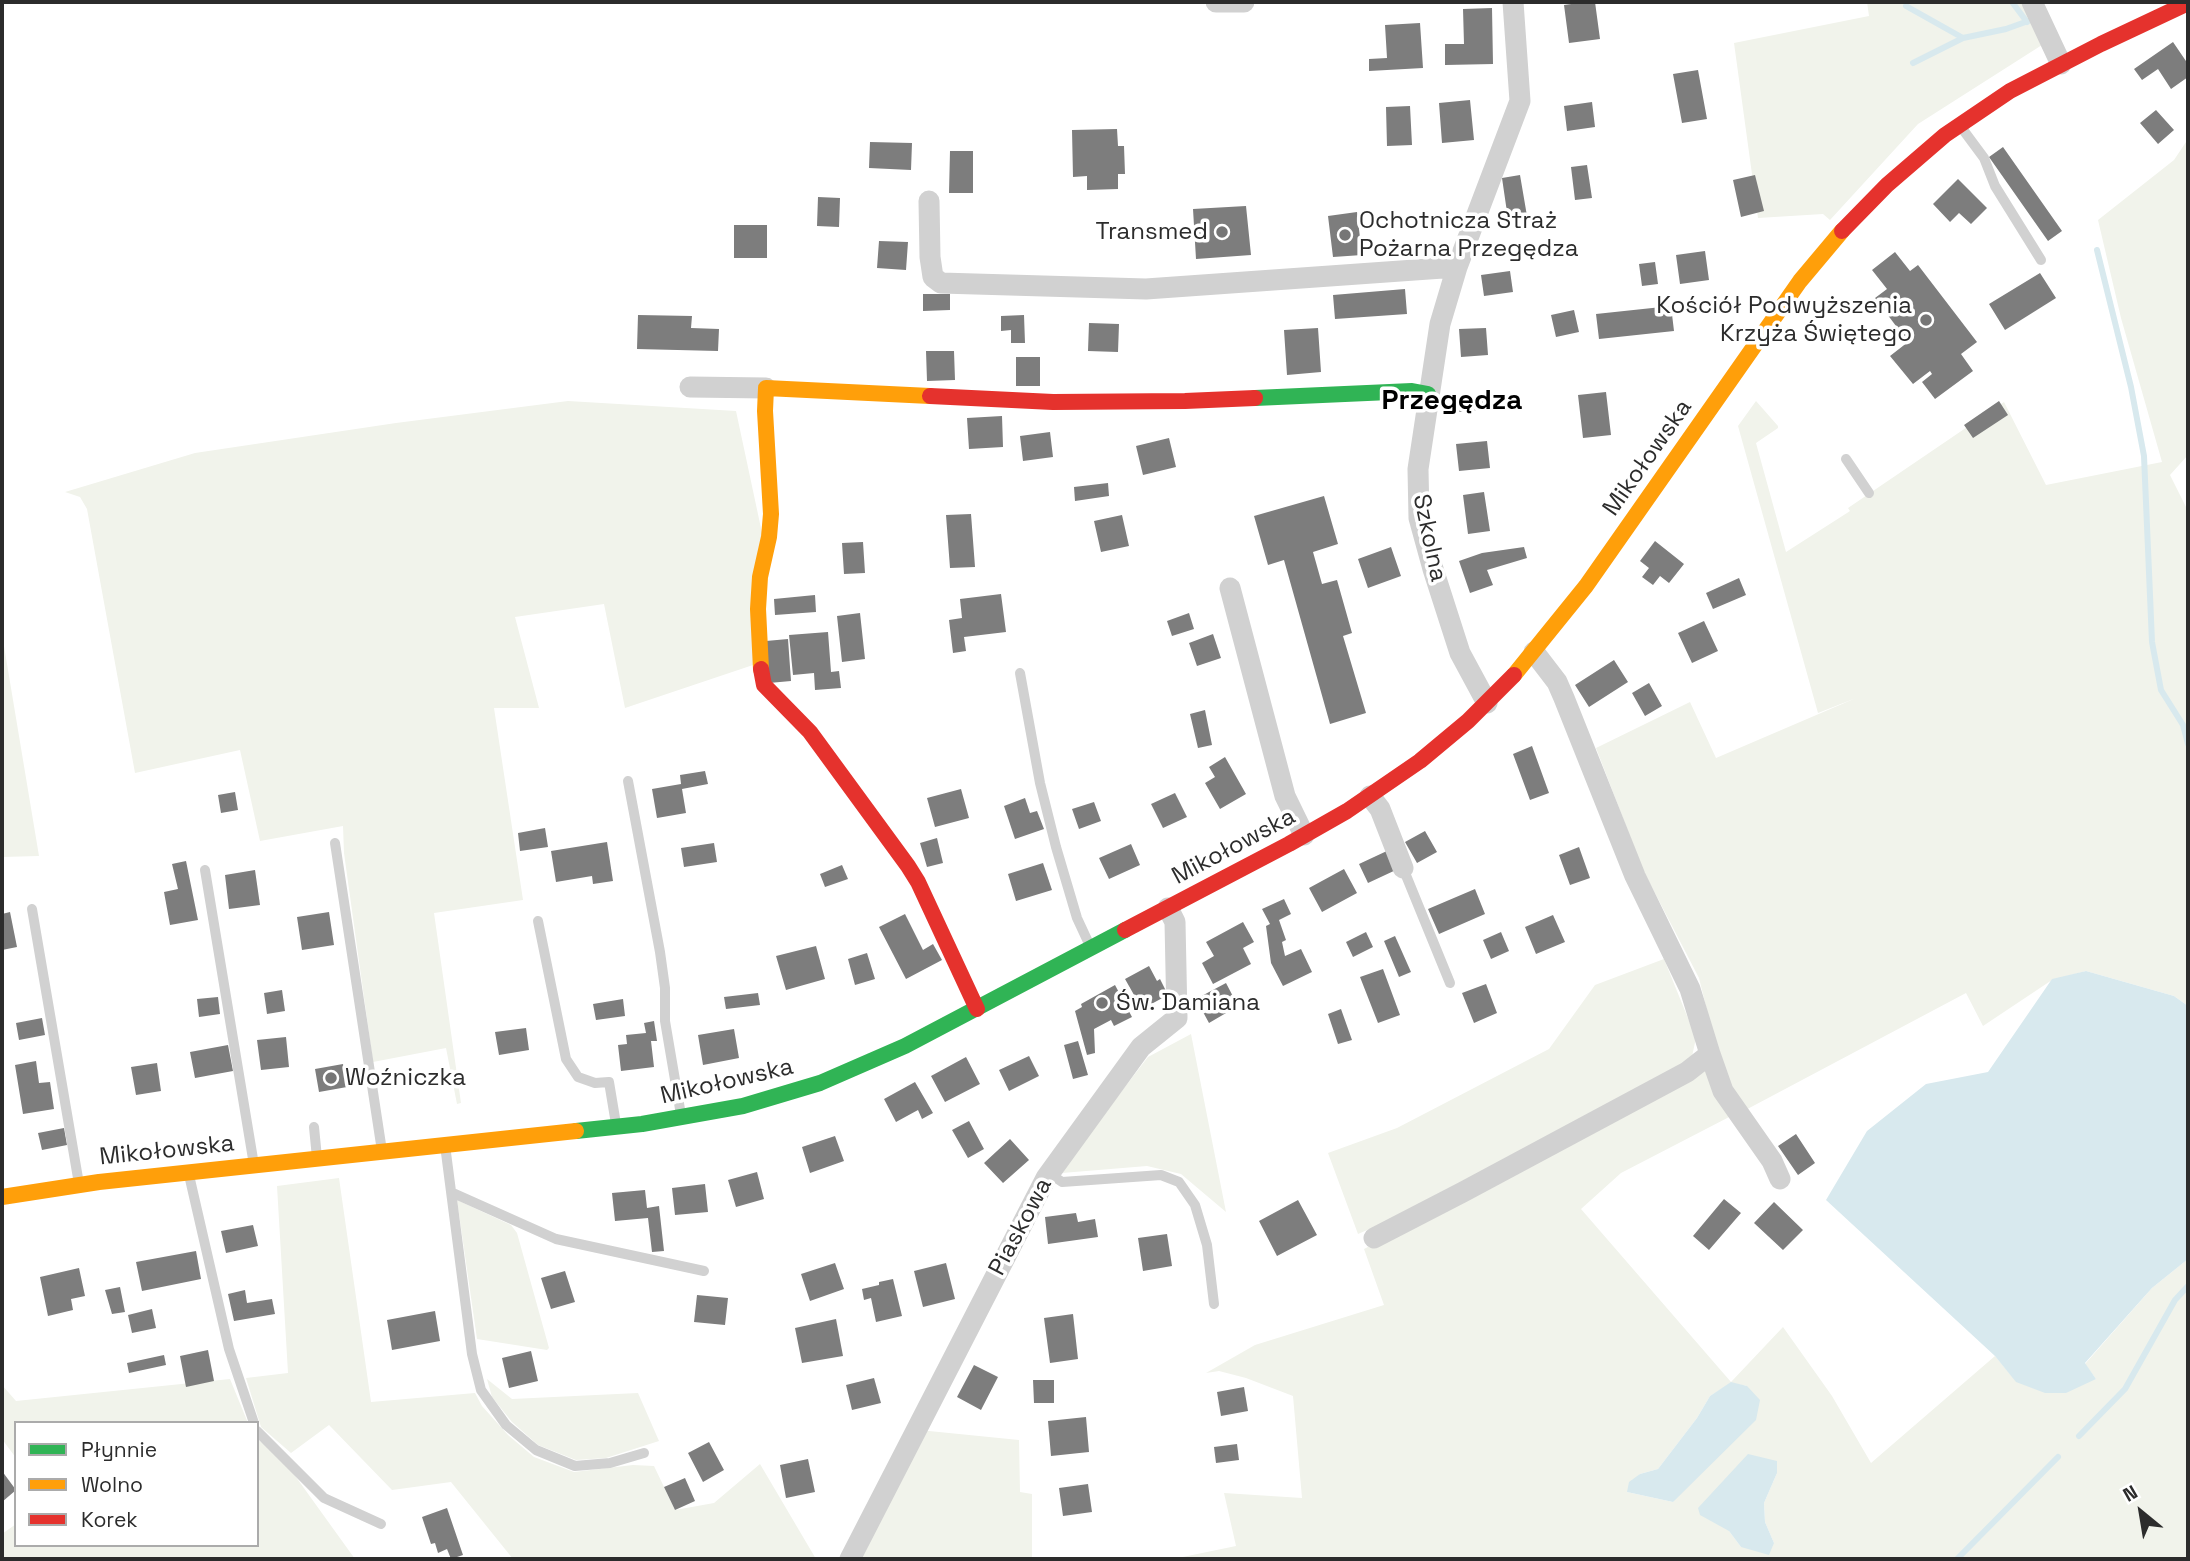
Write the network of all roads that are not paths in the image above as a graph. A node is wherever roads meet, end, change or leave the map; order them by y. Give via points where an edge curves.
1 (1216, 2) edge
2 (1244, 2) edge
3 (1513, 2) edge
4 (2032, 2) edge
5 (2187, 7) edge
6 (2061, 64) junction
7 (1960, 124) junction
8 (929, 201) dead end
9 (2041, 260) dead end
10 (1457, 267) junction
11 (690, 387) dead end
12 (766, 388) junction
13 (1428, 394) junction
14 (1846, 459) dead end
15 (1869, 493) dead end
16 (1230, 588) dead end
17 (1534, 652) junction
18 (1020, 673) dead end
19 (1487, 703) junction
20 (628, 780) dead end
21 (1370, 796) junction
22 (1304, 835) junction
23 (335, 843) dead end
24 (1403, 868) joint
25 (205, 870) dead end
26 (1168, 908) junction
27 (32, 909) dead end
28 (538, 921) dead end
29 (1091, 949) junction
30 (1450, 983) dead end
31 (977, 1009) junction
32 (1710, 1054) junction
33 (681, 1118) junction
34 (314, 1127) dead end
35 (617, 1127) junction
36 (445, 1145) junction
37 (382, 1151) junction
38 (317, 1158) junction
39 (254, 1164) junction
40 (188, 1172) junction
41 (1049, 1173) junction
42 (1780, 1179) dead end
43 (79, 1184) junction
44 (453, 1193) junction
45 (2, 1198) edge
46 (1374, 1238) dead end
47 (704, 1271) dead end
48 (1214, 1304) dead end
49 (253, 1421) edge
50 (259, 1433) edge
51 (644, 1453) dead end
52 (381, 1524) dead end
53 (850, 1559) edge

1 - 2 street
3 - 10 street, Szkolna via 1520,101
4 - 6 street
5 - 6 main road, Mikołowska
6 - 7 main road, Mikołowska
7 - 9 lane
7 - 17 main road, Mikołowska via 1880,191 1815,262 1586,586
8 - 10 street via 933,277 942,284 1146,289
10 - 13 street, Szkolna via 1440,324
11 - 12 street
12 - 13 main road via 1053,402
12 - 31 main road via 771,514 758,609 764,685 810,732 908,866
13 - 19 street, Szkolna via 1418,469 1419,518 1460,653
14 - 15 lane
16 - 22 street via 1285,796
17 - 19 main road, Mikołowska
17 - 32 street via 1557,682 1635,876 1690,989
18 - 29 lane via 1056,847
19 - 21 main road, Mikołowska via 1438,747
20 - 33 lane via 660,952
21 - 22 main road, Mikołowska
21 - 24 street via 1380,809
22 - 26 main road, Mikołowska
23 - 37 lane
24 - 30 lane
25 - 39 lane
26 - 29 main road, Mikołowska
26 - 41 street, Piaskowa via 1175,922 1177,1018 1141,1047
27 - 43 lane
28 - 35 lane via 566,1059 578,1077 609,1082
29 - 31 main road, Mikołowska
31 - 33 main road, Mikołowska via 820,1083 743,1106
32 - 42 street via 1723,1091
32 - 46 street via 1687,1072
33 - 35 main road, Mikołowska
34 - 38 lane
35 - 36 main road, Mikołowska
36 - 37 main road, Mikołowska
36 - 44 lane
37 - 38 main road, Mikołowska
38 - 39 main road, Mikołowska
39 - 40 main road, Mikołowska
40 - 43 main road, Mikołowska
40 - 49 lane via 229,1349
41 - 48 lane via 1062,1182 1161,1175 1179,1182 1195,1205 1207,1245
41 - 53 street, Piaskowa
43 - 45 main road, Mikołowska
44 - 47 lane via 556,1239
44 - 51 lane via 472,1354 481,1390 506,1425 536,1450 575,1466 610,1463
50 - 52 lane via 324,1498

